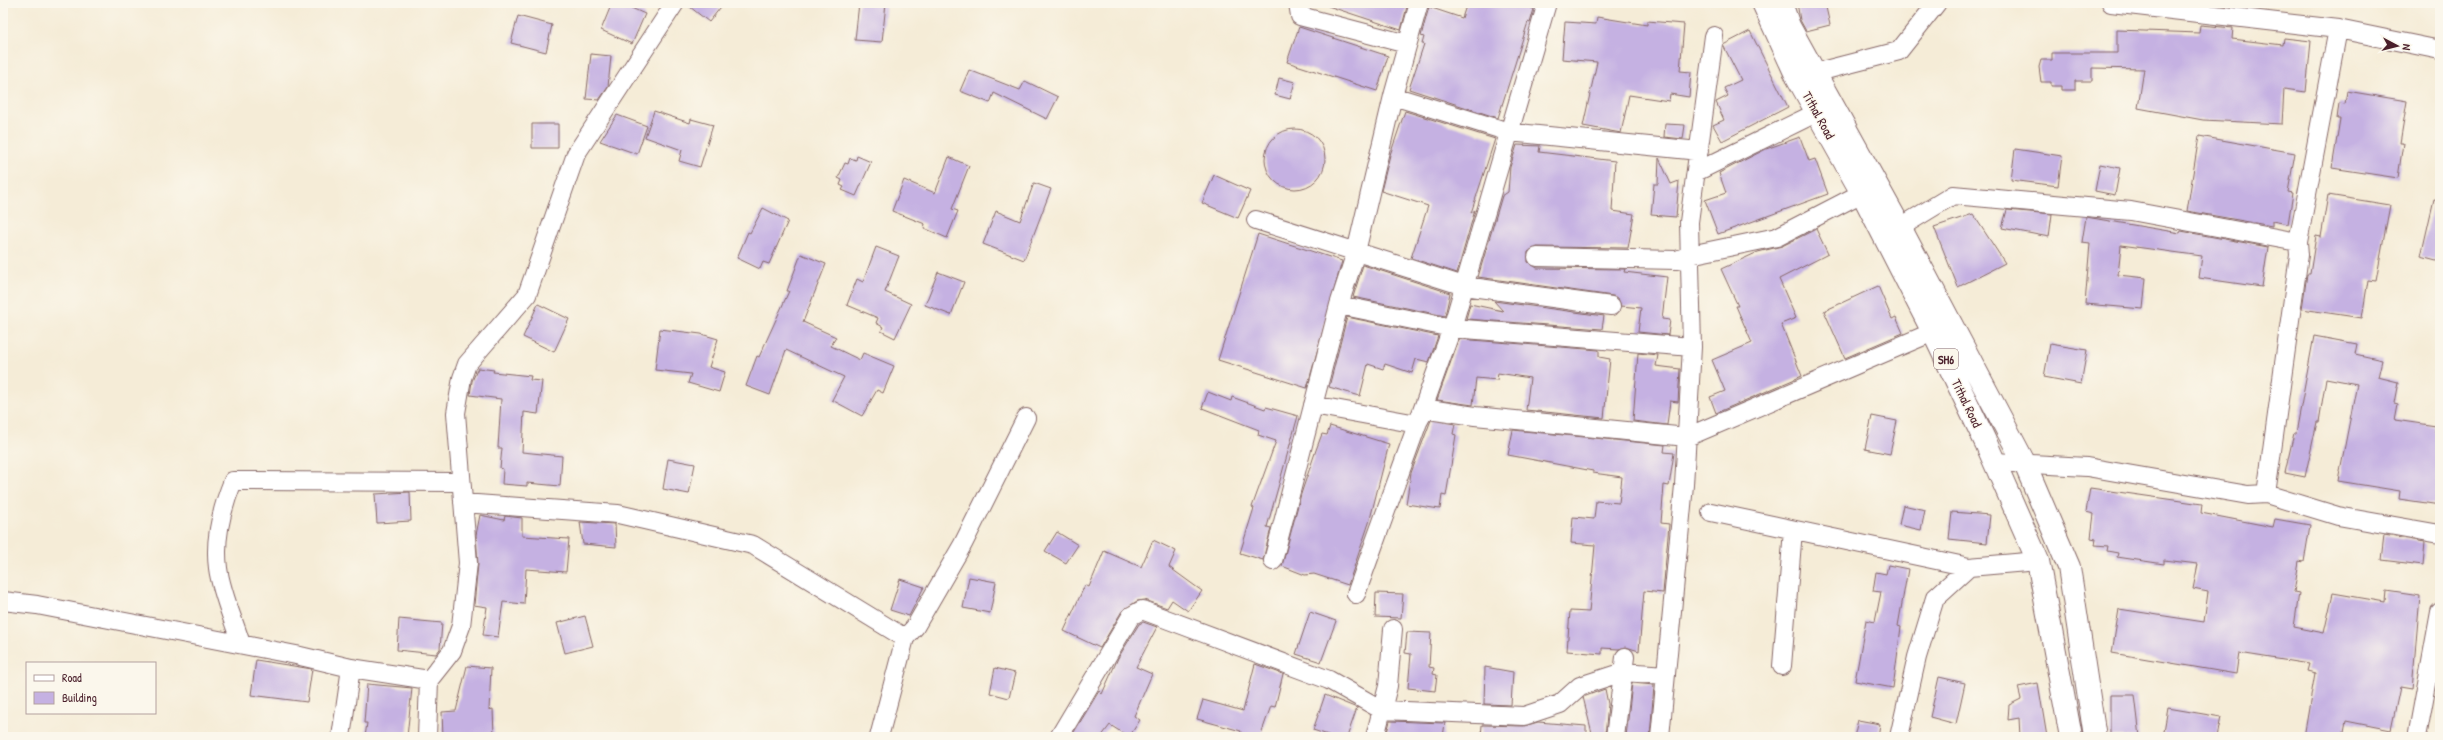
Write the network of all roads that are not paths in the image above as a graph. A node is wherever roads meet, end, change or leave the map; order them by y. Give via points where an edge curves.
1 (675, 3) edge
2 (1298, 3) edge
3 (1419, 3) edge
4 (1547, 3) edge
5 (1763, 3) edge
6 (1781, 3) edge
7 (1938, 3) edge
8 (2111, 3) edge
9 (2338, 28) junction
10 (1714, 36) dead end
11 (1407, 44) junction
12 (2440, 50) edge
13 (1806, 75) junction
14 (1392, 96) junction
15 (1818, 112) junction
16 (1509, 132) junction
17 (1699, 151) junction
18 (1696, 172) junction
19 (1862, 193) junction
20 (1256, 220) dead end
21 (1892, 232) junction
22 (2298, 242) junction
23 (1356, 252) junction
24 (1690, 255) junction
25 (1537, 257) dead end
26 (1464, 286) junction
27 (1339, 305) junction
28 (1611, 306) dead end
29 (1452, 328) junction
30 (1933, 332) junction
31 (1692, 347) junction
32 (1313, 404) junction
33 (1026, 418) dead end
34 (1417, 424) junction
35 (1687, 437) junction
36 (1995, 462) junction
37 (2025, 464) junction
38 (461, 482) junction
39 (2266, 494) junction
40 (463, 503) junction
41 (1711, 512) dead end
42 (1793, 530) junction
43 (2440, 534) edge
44 (1272, 561) dead end
45 (2038, 561) junction
46 (1969, 567) junction
47 (1356, 594) dead end
48 (3, 601) edge
49 (2440, 612) edge
50 (1393, 630) dead end
51 (905, 638) junction
52 (241, 644) junction
53 (1624, 665) junction
54 (1782, 666) dead end
55 (351, 668) junction
56 (1666, 674) junction
57 (429, 680) junction
58 (1382, 710) junction
59 (2418, 732) dead end
60 (341, 737) edge
61 (427, 737) edge
62 (879, 737) edge
63 (1059, 737) edge
64 (1375, 737) edge
65 (1614, 737) edge
66 (1660, 737) edge
67 (1899, 737) edge
68 (2071, 737) edge
69 (2094, 737) edge

1 - 38 street via 576,154 527,295 468,364 462,378 456,414
2 - 11 street via 1300,16
3 - 11 street
4 - 16 street
5 - 13 main road, Tithal Road / SH6
6 - 13 main road
7 - 13 street via 1898,51
8 - 9 street
9 - 12 street
9 - 22 street
10 - 17 street
11 - 14 street
13 - 15 main road, Tithal Road / SH6
13 - 21 main road
14 - 16 street
14 - 23 street
15 - 18 street
15 - 19 main road, Tithal Road / SH6
16 - 17 street
16 - 26 street
17 - 18 street
18 - 24 street via 1689,222
19 - 21 main road, Tithal Road / SH6
19 - 24 street via 1778,237
20 - 23 street
21 - 22 street via 1953,195 2131,211
21 - 30 main road, Tithal Road / SH6
21 - 37 main road
22 - 39 street via 2299,256
23 - 26 street
23 - 27 street
24 - 25 street via 1677,260
24 - 31 street
26 - 28 street
26 - 29 street
27 - 29 street
27 - 32 street
29 - 31 street
29 - 34 street
30 - 35 street
30 - 36 main road, Tithal Road / SH6
31 - 35 street
32 - 34 street
32 - 44 street
33 - 51 street via 963,544 915,627
34 - 35 street via 1423,413 1430,409 1475,416
34 - 47 street
35 - 56 street
36 - 37 street
36 - 45 main road, Tithal Road / SH6
37 - 39 street via 2087,467 2248,495
37 - 69 main road via 2069,567
38 - 40 street
38 - 52 street via 234,481 225,501 217,543 218,569
39 - 43 street via 2338,516
40 - 51 street via 618,514 754,545
40 - 57 street via 468,563 461,626 452,651
41 - 42 street
42 - 46 street
42 - 54 street
45 - 46 street
45 - 68 main road, Tithal Road / SH6
46 - 67 street via 1935,598 1917,657
48 - 52 street via 37,605
49 - 59 street
50 - 58 street via 1388,686
51 - 62 street
52 - 55 street
53 - 56 street
53 - 58 street via 1580,686 1560,704 1524,716
53 - 65 street
55 - 57 street
55 - 60 street
56 - 66 street
57 - 61 street
58 - 63 street via 1329,680 1142,610 1131,616
58 - 64 street

